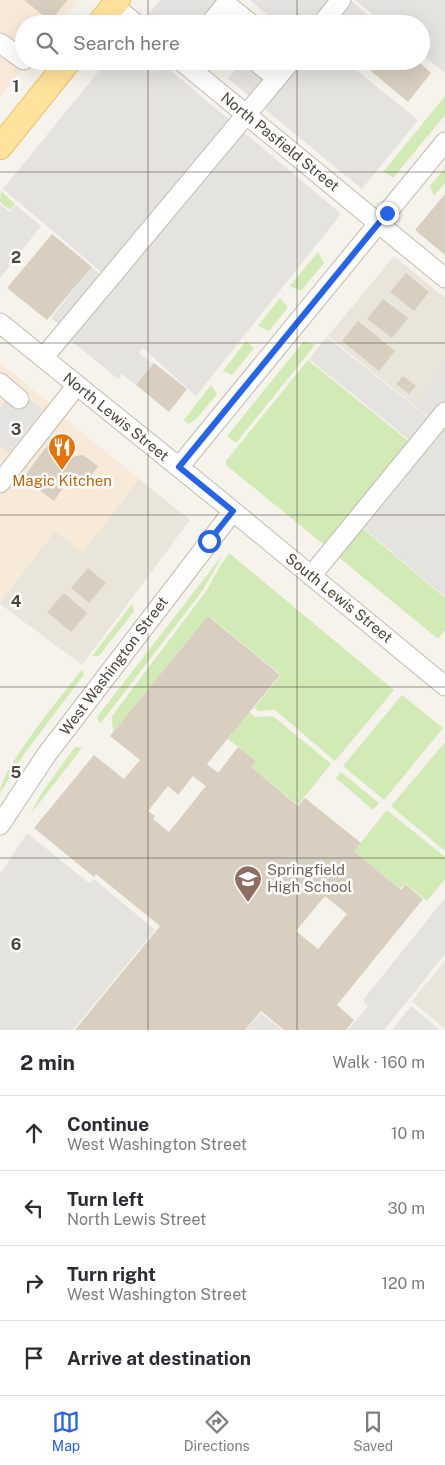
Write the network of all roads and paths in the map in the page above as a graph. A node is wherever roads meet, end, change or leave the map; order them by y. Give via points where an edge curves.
1 (341, 0) edge
2 (116, 3) edge
3 (106, 15) edge
4 (127, 15) edge
5 (217, 15) edge
6 (240, 15) edge
7 (329, 15) edge
8 (0, 43) edge
9 (15, 54) edge
10 (62, 70) edge
11 (192, 70) edge
12 (267, 70) edge
13 (284, 70) edge
14 (277, 78) junction
15 (245, 115) junction
16 (445, 142) edge
17 (0, 147) edge
18 (378, 223) junction
19 (445, 278) edge
20 (0, 323) edge
21 (43, 358) junction
22 (0, 383) edge
23 (77, 385) junction
24 (19, 398) dead end
25 (445, 412) edge
26 (179, 467) junction
27 (0, 483) edge
28 (233, 511) junction
29 (311, 576) junction
30 (444, 685) edge
31 (0, 825) edge

1 - 7 street
2 - 3 main road
2 - 4 street
5 - 6 street via 226,4
8 - 9 street
10 - 17 main road
11 - 15 street, North Pasfield Street
12 - 14 street
13 - 14 street
14 - 15 street
15 - 18 street, North Pasfield Street
15 - 21 street
16 - 18 street
18 - 19 street, North Pasfield Street
18 - 26 street
20 - 21 street, North Lewis Street
21 - 23 street, North Lewis Street
22 - 24 street
23 - 26 street, North Lewis Street
23 - 27 street
25 - 29 street
26 - 28 street, North Lewis Street
28 - 29 street, South Lewis Street
28 - 31 street, West Washington Street via 47,754
29 - 30 street, South Lewis Street

